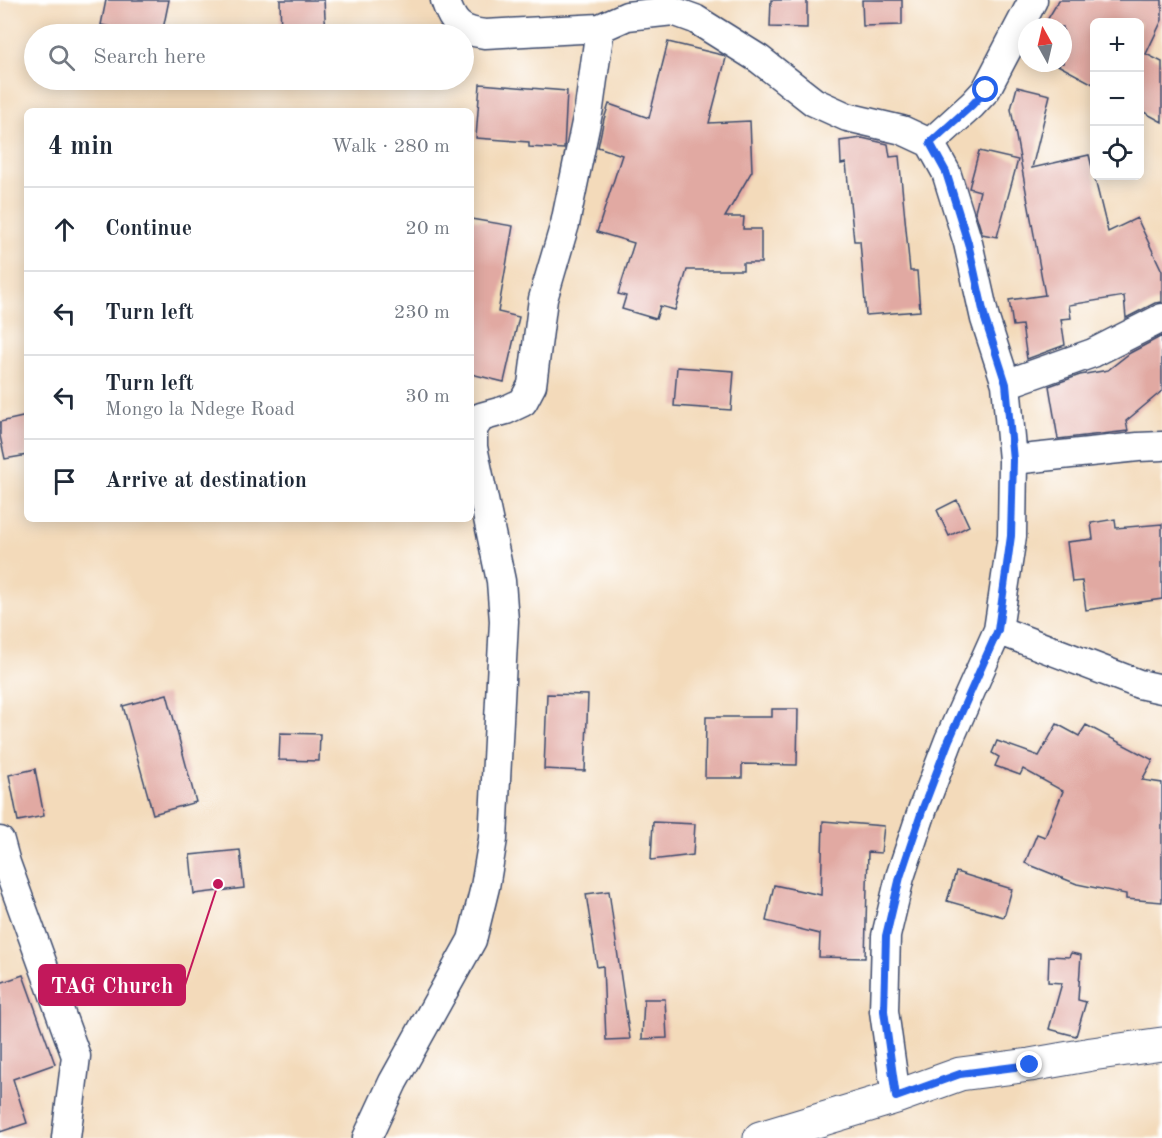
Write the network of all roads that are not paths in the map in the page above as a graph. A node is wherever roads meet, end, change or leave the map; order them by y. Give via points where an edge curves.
1 (445, 0) edge
2 (1033, 0) edge
3 (457, 24) edge
4 (600, 28) junction
5 (474, 33) edge
6 (930, 143) junction
7 (1162, 318) edge
8 (1006, 384) junction
9 (474, 428) edge
10 (1162, 446) edge
11 (474, 452) edge
12 (1013, 460) junction
13 (998, 630) junction
14 (1162, 689) edge
15 (0, 841) edge
16 (1162, 1044) edge
17 (896, 1097) junction
18 (66, 1138) edge
19 (367, 1138) edge
20 (760, 1138) edge

1 - 3 street
2 - 6 street via 986,90
4 - 5 street
4 - 6 street via 627,16 673,11 695,19 759,60 814,102 847,117 902,130
4 - 9 street via 580,154 543,299 532,385 523,402 482,417
6 - 8 street via 946,172
7 - 8 street via 1093,352
8 - 12 street
10 - 12 street
11 - 19 street via 501,581 504,621 493,839 472,940 393,1082
12 - 13 street via 1011,536
13 - 14 street via 1139,684
13 - 17 street via 923,808 886,936 884,1011
15 - 18 street via 76,1056
16 - 17 street via 960,1074
17 - 20 street

